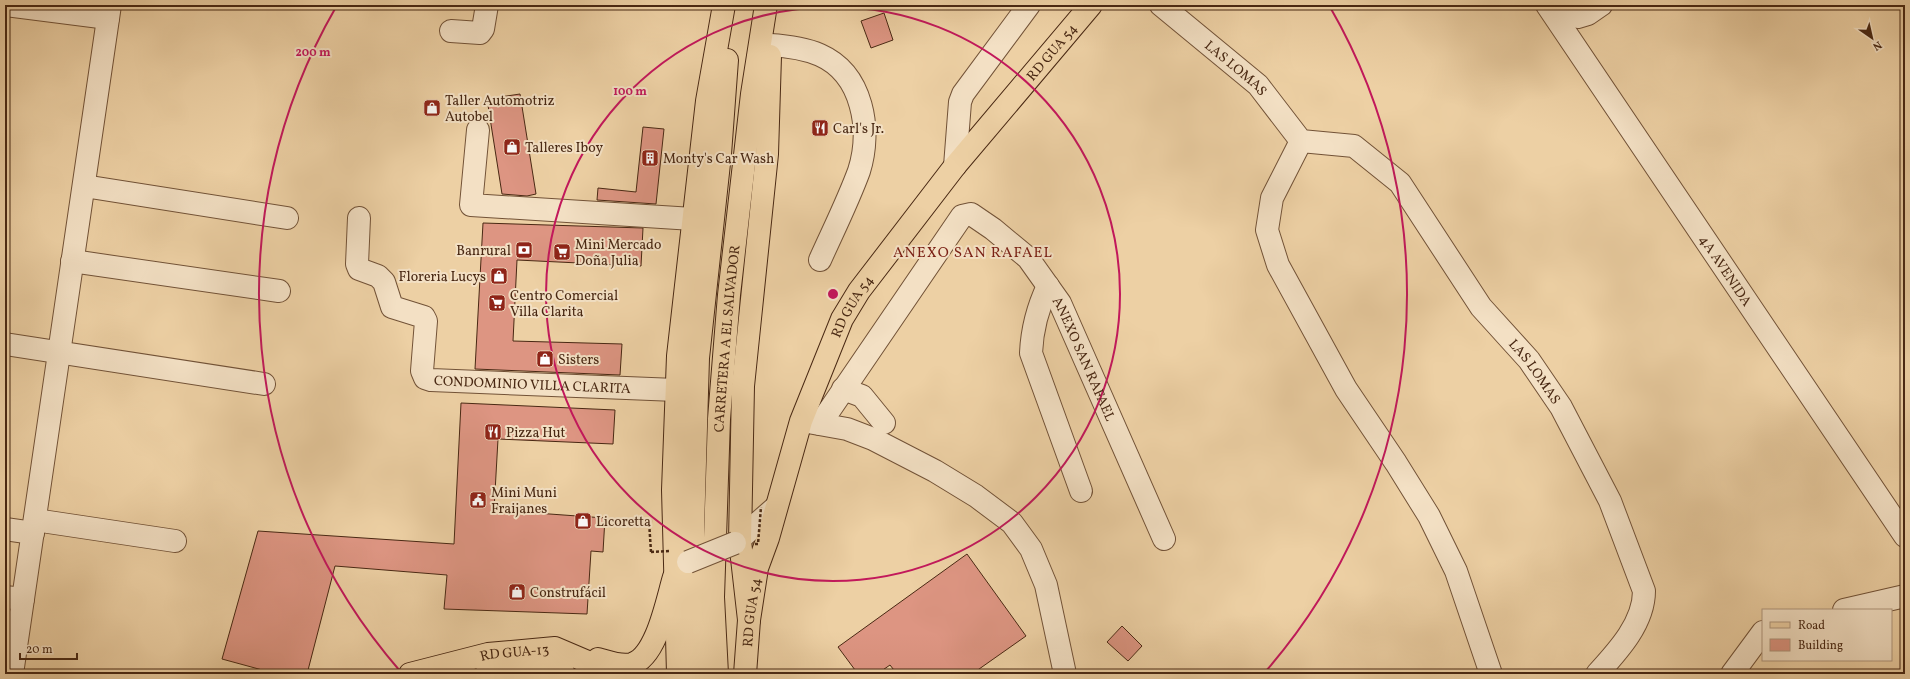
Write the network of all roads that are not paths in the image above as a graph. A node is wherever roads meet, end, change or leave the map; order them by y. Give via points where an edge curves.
1 (6, 5) edge
2 (487, 5) edge
3 (724, 5) edge
4 (733, 5) edge
5 (766, 5) edge
6 (772, 5) edge
7 (1029, 5) edge
8 (1091, 5) edge
9 (1161, 5) edge
10 (1601, 5) edge
11 (1560, 9) edge
12 (109, 11) edge
13 (451, 31) dead end
14 (770, 45) junction
15 (478, 130) dead end
16 (1301, 141) junction
17 (955, 166) junction
18 (84, 186) junction
19 (287, 218) dead end
20 (359, 218) dead end
21 (693, 218) junction
22 (820, 260) dead end
23 (72, 261) junction
24 (1048, 286) junction
25 (279, 291) dead end
26 (5, 344) edge
27 (59, 352) junction
28 (264, 384) dead end
29 (843, 389) junction
30 (676, 390) junction
31 (810, 423) junction
32 (884, 423) dead end
33 (1081, 491) dead end
34 (769, 507) junction
35 (34, 527) junction
36 (5, 529) edge
37 (1905, 536) edge
38 (1164, 538) dead end
39 (175, 541) dead end
40 (744, 543) junction
41 (680, 567) junction
42 (1905, 596) edge
43 (14, 598) edge
44 (1848, 609) edge
45 (748, 620) junction
46 (1762, 633) edge
47 (555, 648) junction
48 (1735, 672) edge
49 (12, 674) edge
50 (410, 674) edge
51 (486, 674) edge
52 (564, 674) edge
53 (616, 674) edge
54 (678, 674) edge
55 (697, 674) edge
56 (717, 674) edge
57 (744, 674) edge
58 (1065, 674) edge
59 (1490, 674) edge
60 (1597, 674) edge

1 - 12 street
2 - 13 street via 484,29 480,33
3 - 21 main road via 707,100
4 - 55 main road, CARRETERA A EL SALVADOR via 698,358 693,552
5 - 56 main road, CARRETERA A EL SALVADOR via 737,220 719,419 713,597
6 - 14 main road
7 - 17 street via 963,94 960,102
8 - 17 main road, RD GUA 54
9 - 16 street, LAS LOMAS via 1258,86
10 - 11 street via 1578,17
11 - 37 street, 4A AVENIDA
12 - 18 street
14 - 22 street via 806,49 822,55 837,66 851,82 863,109 866,137 859,170
14 - 40 main road via 767,154 743,386
15 - 21 street via 471,205
16 - 59 street via 1272,198 1267,230 1278,265 1346,389 1429,516 1456,572
16 - 60 street, LAS LOMAS via 1354,146 1400,183 1481,307 1529,360 1561,406 1610,501 1644,591 1641,614 1622,645
17 - 31 main road, RD GUA 54 via 859,291 842,319
18 - 19 street
18 - 23 street
20 - 30 street, CONDOMINIO VILLA CLARITA via 356,264 359,269 378,276 384,282 392,308 419,314 426,321 422,371 425,378
21 - 30 main road
23 - 25 street
23 - 27 street
24 - 29 street, ANEXO SAN RAFAEL via 1028,258 993,229 971,214 962,216
24 - 33 street via 1039,308 1031,353
24 - 38 street, ANEXO SAN RAFAEL via 1060,303
26 - 27 street
27 - 28 street
27 - 35 street
29 - 31 street
29 - 32 street via 862,396
30 - 41 main road via 673,490
31 - 34 main road, RD GUA 54
31 - 58 street via 847,429 902,454 976,496 1012,523 1031,549 1046,585
34 - 40 street
34 - 45 main road, RD GUA 54 via 768,538 758,568
35 - 36 street
35 - 39 street
35 - 43 street
40 - 41 street, bridge
40 - 45 main road
41 - 47 main road via 657,633 646,654 637,661 618,664
41 - 54 main road
42 - 44 street
43 - 49 street
45 - 57 main road, RD GUA 54
46 - 48 street
47 - 50 main road, RD GUA-13 via 488,654
47 - 53 main road, RD GUA-13
51 - 52 main road, RD GUA-13 via 499,670 549,667

